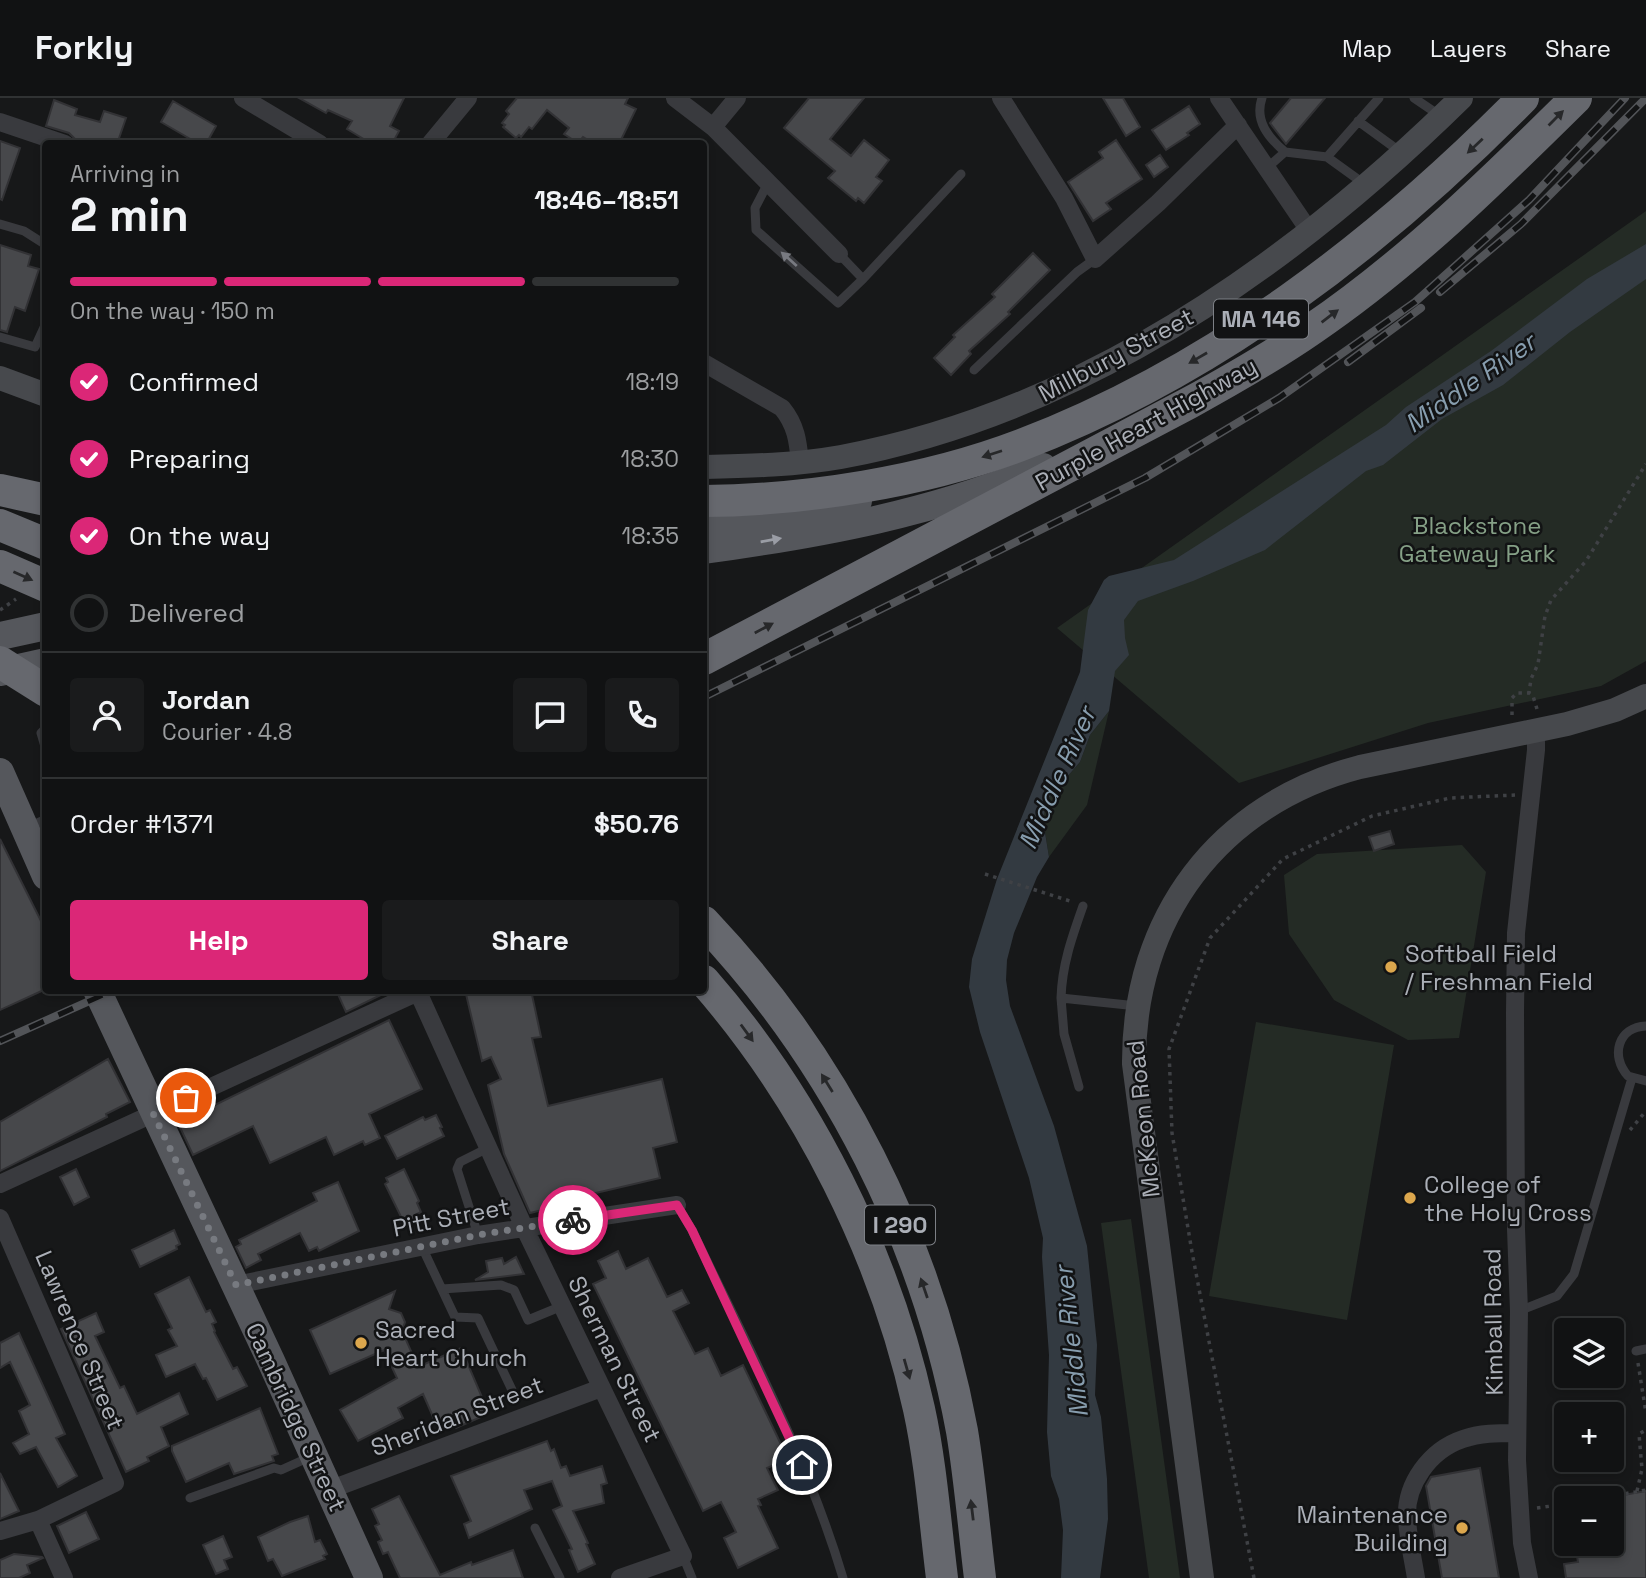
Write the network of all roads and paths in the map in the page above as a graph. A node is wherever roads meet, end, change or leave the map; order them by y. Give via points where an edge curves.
1 (243, 98) edge
2 (468, 98) edge
3 (675, 98) edge
4 (737, 98) edge
5 (1001, 98) edge
6 (1219, 98) edge
7 (1262, 98) edge
8 (1379, 98) edge
9 (1414, 98) edge
10 (1461, 98) edge
11 (1523, 98) edge
12 (1576, 98) edge
13 (1442, 117) junction
14 (1358, 121) junction
15 (0, 122) edge
16 (1238, 125) junction
17 (713, 127) junction
18 (53, 140) edge
19 (313, 140) edge
20 (433, 140) edge
21 (1285, 152) junction
22 (1403, 154) junction
23 (1327, 157) junction
24 (1267, 168) junction
25 (961, 174) dead end
26 (768, 182) junction
27 (1367, 186) junction
28 (0, 224) edge
29 (1310, 232) junction
30 (42, 242) edge
31 (839, 254) joint
32 (1095, 259) junction
33 (863, 279) junction
34 (42, 332) edge
35 (0, 337) edge
36 (707, 365) edge
37 (974, 370) dead end
38 (0, 378) edge
39 (42, 393) edge
40 (1189, 403) junction
41 (800, 463) junction
42 (1646, 464) edge
43 (952, 466) junction
44 (707, 467) edge
45 (0, 490) edge
46 (39, 499) edge
47 (707, 501) edge
48 (707, 526) edge
49 (707, 550) edge
50 (0, 566) edge
51 (42, 584) edge
52 (42, 627) edge
53 (0, 636) edge
54 (707, 657) edge
55 (0, 662) edge
56 (42, 663) edge
57 (0, 672) edge
58 (42, 688) edge
59 (1529, 693) junction
60 (1646, 696) edge
61 (1512, 716) dead end
62 (1536, 721) junction
63 (0, 772) edge
64 (1532, 794) junction
65 (35, 824) edge
66 (42, 857) edge
67 (985, 874) dead end
68 (1083, 906) joint
69 (707, 925) edge
70 (707, 984) edge
71 (99, 994) edge
72 (414, 994) edge
73 (419, 994) edge
74 (1061, 998) junction
75 (1137, 1006) junction
76 (1646, 1026) edge
77 (1632, 1078) junction
78 (1646, 1081) edge
79 (1079, 1087) dead end
80 (153, 1113) junction
81 (488, 1148) junction
82 (0, 1184) edge
83 (677, 1205) joint
84 (0, 1218) edge
85 (524, 1227) junction
86 (478, 1235) junction
87 (422, 1247) junction
88 (236, 1285) junction
89 (442, 1289) junction
90 (562, 1306) junction
91 (1519, 1311) junction
92 (1641, 1350) edge
93 (601, 1388) junction
94 (512, 1390) dead end
95 (1646, 1413) edge
96 (1646, 1430) edge
97 (1517, 1433) junction
98 (313, 1455) junction
99 (329, 1490) junction
100 (1646, 1490) edge
101 (1637, 1492) junction
102 (1624, 1494) edge
103 (190, 1498) dead end
104 (1554, 1506) edge
105 (1530, 1509) dead end
106 (38, 1520) junction
107 (536, 1528) dead end
108 (0, 1531) edge
109 (683, 1556) junction
110 (64, 1578) edge
111 (369, 1578) edge
112 (560, 1578) edge
113 (620, 1578) edge
114 (692, 1578) edge
115 (843, 1578) edge
116 (942, 1578) edge
117 (980, 1578) edge
118 (1202, 1578) edge
119 (1254, 1578) edge
120 (1416, 1578) edge
121 (1529, 1578) edge

1 - 19 street
2 - 20 street
3 - 17 street
4 - 17 street
5 - 32 street via 1064,198
6 - 16 street
7 - 21 lane via 1261,124
8 - 14 lane
9 - 13 lane
10 - 13 main road, Millbury Street
11 -> 43 highway, Purple Heart Highway / MA 146 via 1380,230 1258,321 1191,363 1080,420
40 -> 12 highway, Purple Heart Highway / MA 146 via 1313,329 1357,296 1424,243
13 - 22 main road, Millbury Street
14 - 22 lane
14 - 23 lane
15 - 18 street
16 - 24 street
16 - 32 street
17 - 26 street
21 - 23 lane
21 - 24 lane
22 - 27 main road, Millbury Street
23 - 27 lane
24 - 29 street
25 - 33 lane
26 - 31 street
33 -> 26 lane via 838,303 756,230 755,208
27 - 29 main road, Millbury Street
28 - 30 lane
29 - 41 main road, Millbury Street via 1165,332 1045,393 925,438
31 - 33 lane
32 - 37 lane
34 - 35 lane via 35,348
36 - 41 street via 782,408 797,433
38 - 39 main road
49 -> 40 main road via 838,528 943,503 1028,474
54 -> 40 highway, Purple Heart Highway / MA 146
41 - 44 main road, Millbury Street
42 - 59 path via 1586,561 1551,600
43 - 47 highway, Purple Heart Highway / MA 146 via 825,492
43 - 48 main road via 912,487 878,497
45 - 46 highway
50 -> 51 highway, bridge
52 - 53 main road
55 - 58 highway, bridge
56 - 57 main road
59 - 61 path via 1512,698
59 - 62 path
60 - 62 main road, McKeon Road via 1567,724
62 - 64 street, Kimball Road
62 - 75 main road, McKeon Road via 1343,771 1263,808 1223,841 1178,898 1152,949
63 - 65 main road
64 - 91 street, Kimball Road via 1516,933
64 - 119 path via 1450,798 1372,816 1283,859 1210,939 1169,1049 1175,1146 1192,1252
65 - 66 main road
67 - 68 path
68 - 74 lane via 1068,945
117 -> 69 highway, I 290 via 962,1432 949,1373 925,1290 888,1197 813,1061 760,986
70 -> 116 highway, I 290 via 767,1060 794,1104 874,1262 919,1409
71 - 80 main road, Cambridge Street
72 - 80 street
73 - 81 street, Sherman Street
74 - 75 lane
74 - 79 lane
75 - 118 main road, McKeon Road via 1136,1085
76 - 77 lane via 1625,1034 1617,1050 1622,1070
77 - 78 lane
77 - 91 lane via 1574,1275 1557,1296
80 - 82 street
80 - 88 main road, Cambridge Street
81 - 85 street, Sherman Street
81 - 86 lane via 460,1162 457,1169
83 - 85 street, Pitt Street
83 - 115 lane via 802,1465
84 - 106 street, Lawrence Street via 115,1483
85 - 86 street, Pitt Street
85 - 90 street, Sherman Street
86 - 87 street, Pitt Street
87 - 88 street, Pitt Street
87 - 89 lane
88 - 98 main road, Cambridge Street
89 - 90 lane via 501,1285 514,1290 528,1320
89 - 94 lane via 455,1317 478,1318
90 - 93 street, Sherman Street
91 - 97 street, Kimball Road
92 - 95 path
93 - 99 street, Sheridan Street
93 - 109 street, Sherman Street
96 - 101 path via 1639,1434 1643,1469
97 - 120 street via 1461,1440 1423,1468 1406,1516
97 - 121 street, Kimball Road via 1522,1543
98 - 99 main road, Cambridge Street
98 - 103 lane via 281,1470 274,1468
99 - 111 main road, Cambridge Street
100 - 101 path
101 - 102 path
104 - 105 path
106 - 108 street
106 - 110 street
107 - 112 lane
109 - 113 street
109 - 114 lane

